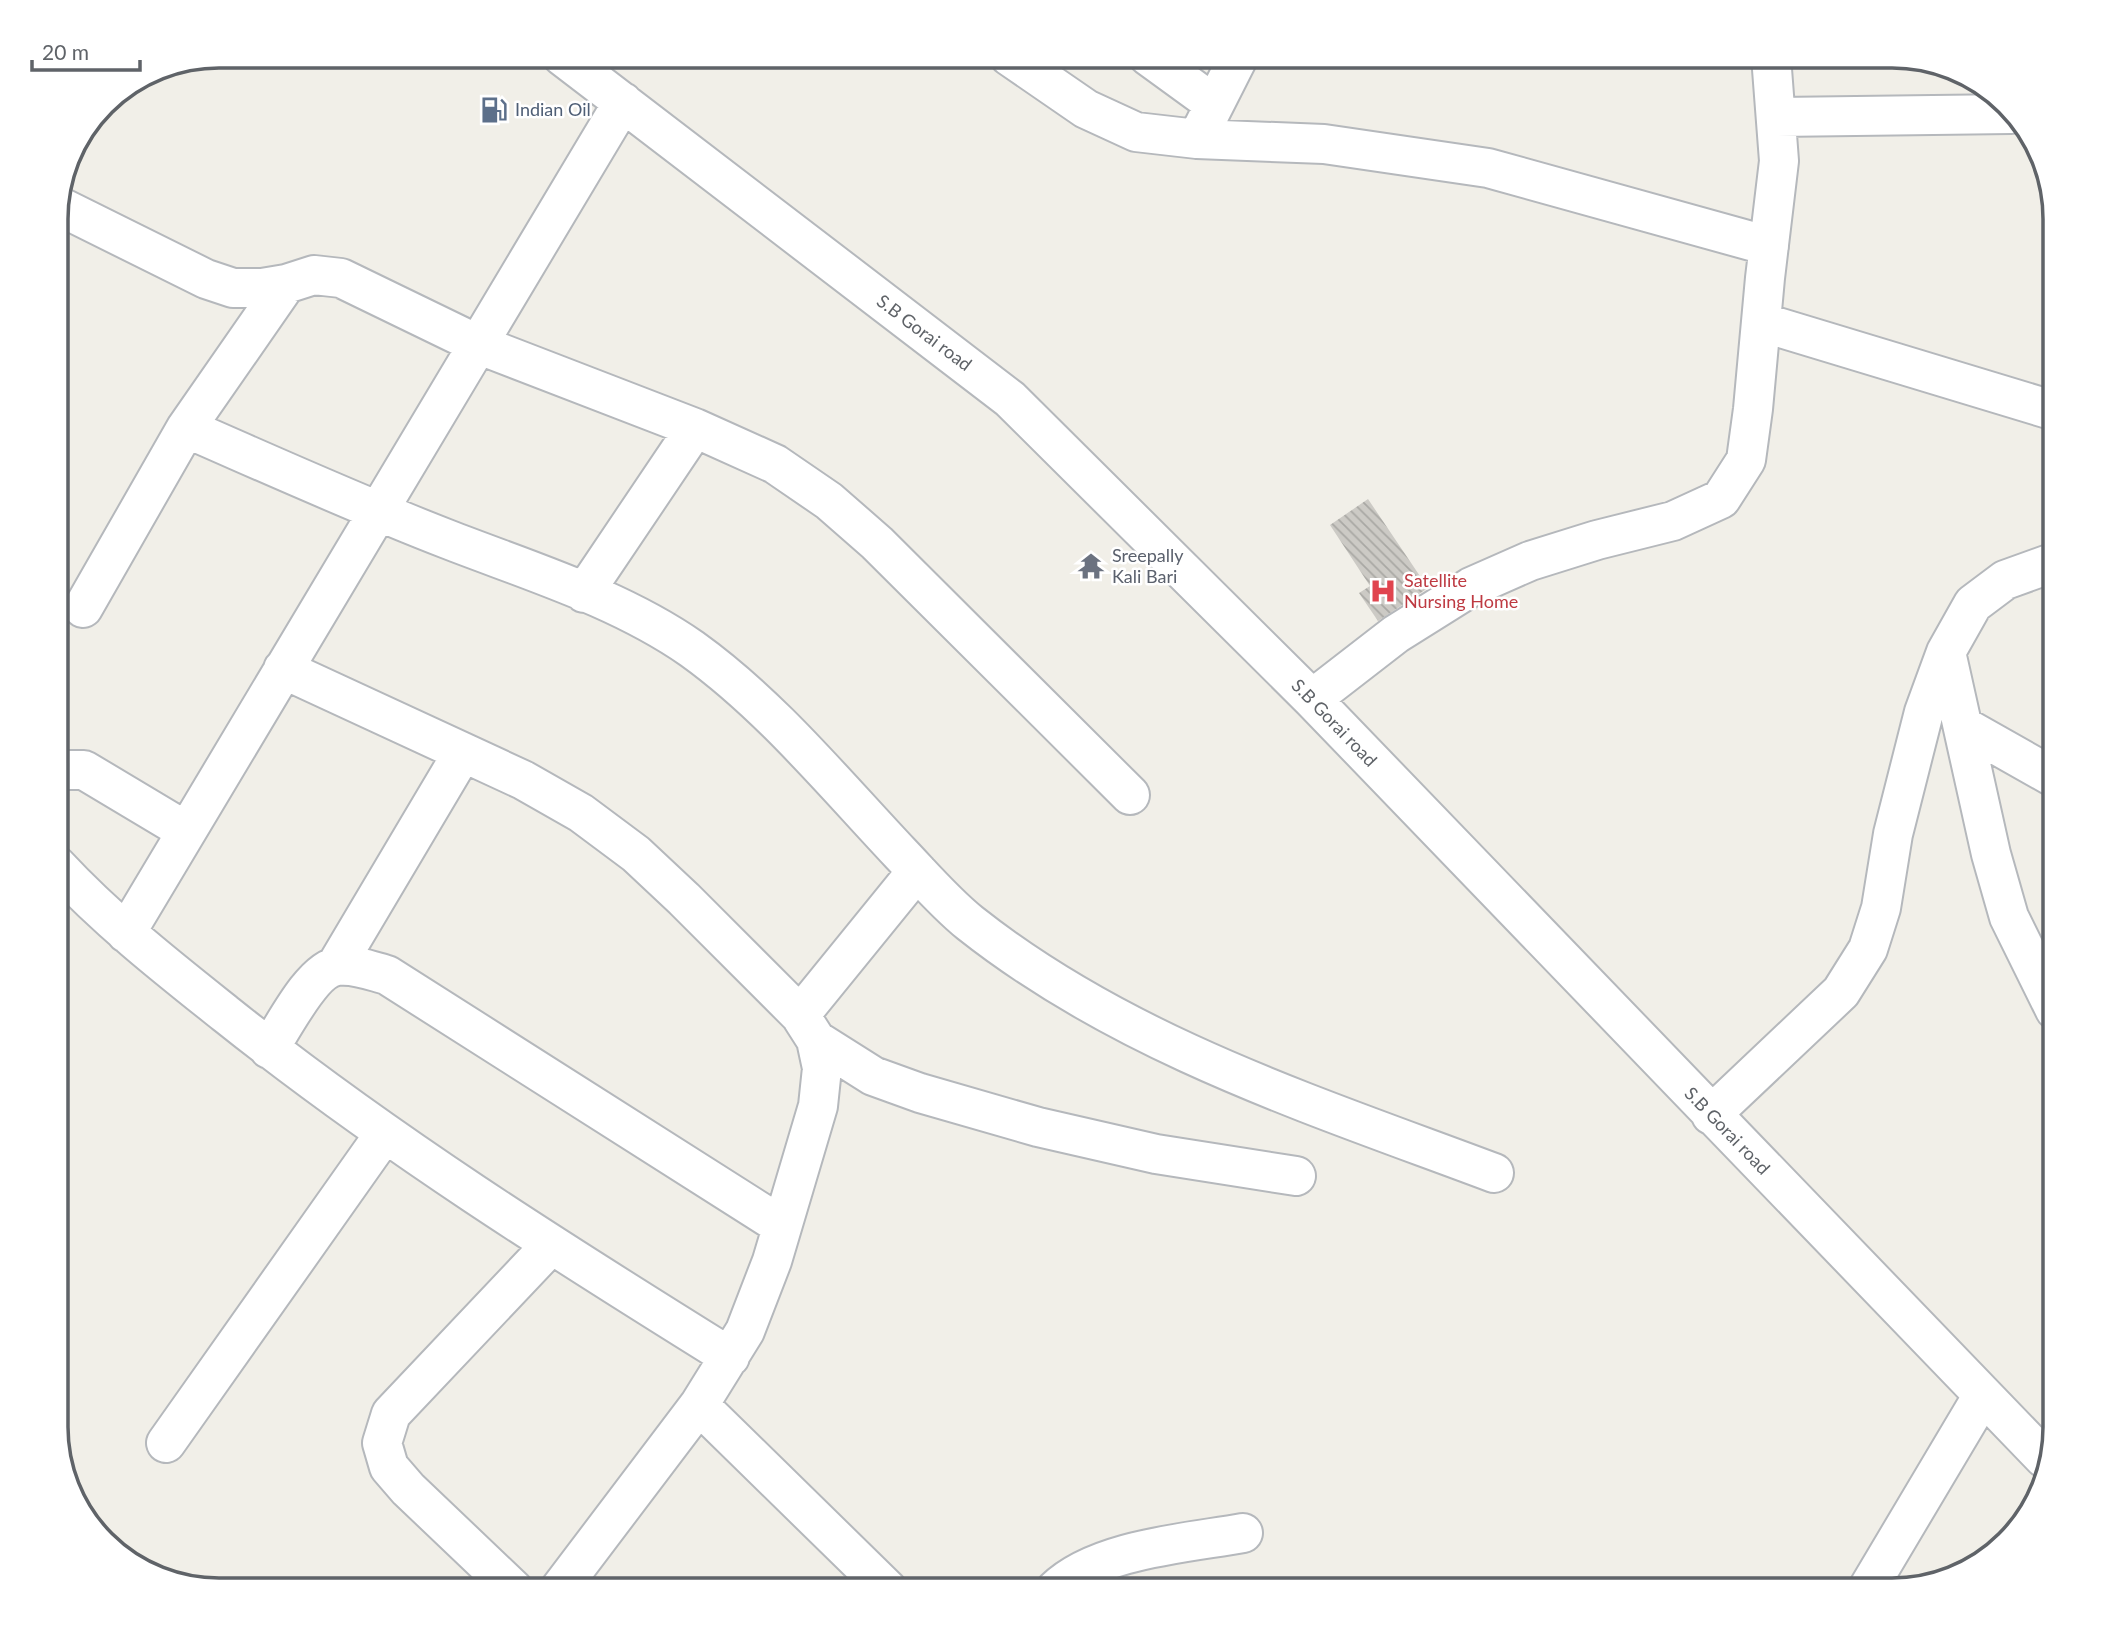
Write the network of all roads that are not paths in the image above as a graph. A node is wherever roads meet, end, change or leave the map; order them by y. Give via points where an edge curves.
1 (1165, 68) edge
2 (1233, 68) edge
3 (1772, 68) edge
4 (579, 69) edge
5 (1027, 69) edge
6 (622, 102) junction
7 (1214, 104) junction
8 (2001, 114) edge
9 (1776, 117) junction
10 (1197, 139) junction
11 (69, 211) edge
12 (1769, 246) junction
13 (286, 284) junction
14 (1761, 322) junction
15 (477, 344) junction
16 (2043, 407) edge
17 (186, 428) junction
18 (695, 428) junction
19 (376, 511) junction
20 (2043, 566) edge
21 (584, 593) junction
22 (83, 608) dead end
23 (1946, 652) junction
24 (283, 669) junction
25 (1312, 699) junction
26 (1963, 726) junction
27 (463, 752) junction
28 (69, 770) edge
29 (2043, 771) edge
30 (1130, 795) dead end
31 (186, 831) junction
32 (917, 871) junction
33 (69, 878) edge
34 (125, 933) junction
35 (336, 966) junction
36 (2043, 986) edge
37 (808, 1028) junction
38 (270, 1049) junction
39 (1711, 1115) junction
40 (385, 1133) junction
41 (1494, 1173) dead end
42 (1296, 1176) dead end
43 (782, 1226) junction
44 (551, 1245) junction
45 (730, 1357) junction
46 (1983, 1395) junction
47 (699, 1405) junction
48 (166, 1443) dead end
49 (2040, 1453) edge
50 (1243, 1533) dead end
51 (502, 1578) edge
52 (568, 1578) edge
53 (876, 1578) edge
54 (1072, 1578) edge
55 (1874, 1578) edge

1 - 7 street
2 - 7 street
3 - 9 street
4 - 6 street, S.B Gorai road
5 - 10 street via 1086,109 1136,132
6 - 15 street
6 - 25 street, S.B Gorai road via 1010,399
7 - 10 street
8 - 9 street
9 - 12 street via 1779,161
10 - 12 street via 1324,144 1488,168
11 - 13 street via 206,279 233,288
12 - 14 street
13 - 15 street via 314,275 341,278
13 - 17 street
14 - 16 street
14 - 25 street via 1746,460 1721,499 1673,521 1530,561 1471,587 1396,634
15 - 18 street
15 - 19 street
17 - 19 street
17 - 22 street
18 - 21 street
18 - 30 street via 775,464 829,501
19 - 21 street
19 - 24 street
20 - 23 street via 2005,580 1973,604
21 - 32 street via 646,621 729,678 775,720
23 - 26 street
23 - 39 street via 1924,712 1868,949 1841,992
24 - 27 street
24 - 31 street
25 - 39 street, S.B Gorai road
26 - 29 street
26 - 36 street via 2009,918
27 - 35 street
27 - 37 street via 581,813 636,854
28 - 31 street via 84,770
31 - 34 street
32 - 37 street
32 - 41 street via 979,930 1067,990 1151,1037 1257,1084
33 - 34 street
34 - 38 street
35 - 38 street via 314,980
35 - 43 street via 387,975
37 - 42 street via 873,1076 920,1093 1156,1154
37 - 43 street via 822,1068 818,1106
38 - 40 street
39 - 46 street, S.B Gorai road
40 - 44 street
40 - 48 street
43 - 45 street via 758,1300
44 - 45 street
44 - 51 street via 391,1414 382,1443 395,1474
45 - 47 street
46 - 49 street, S.B Gorai road
46 - 55 street
47 - 52 street
47 - 53 street
50 - 54 street via 1140,1552 1089,1566

